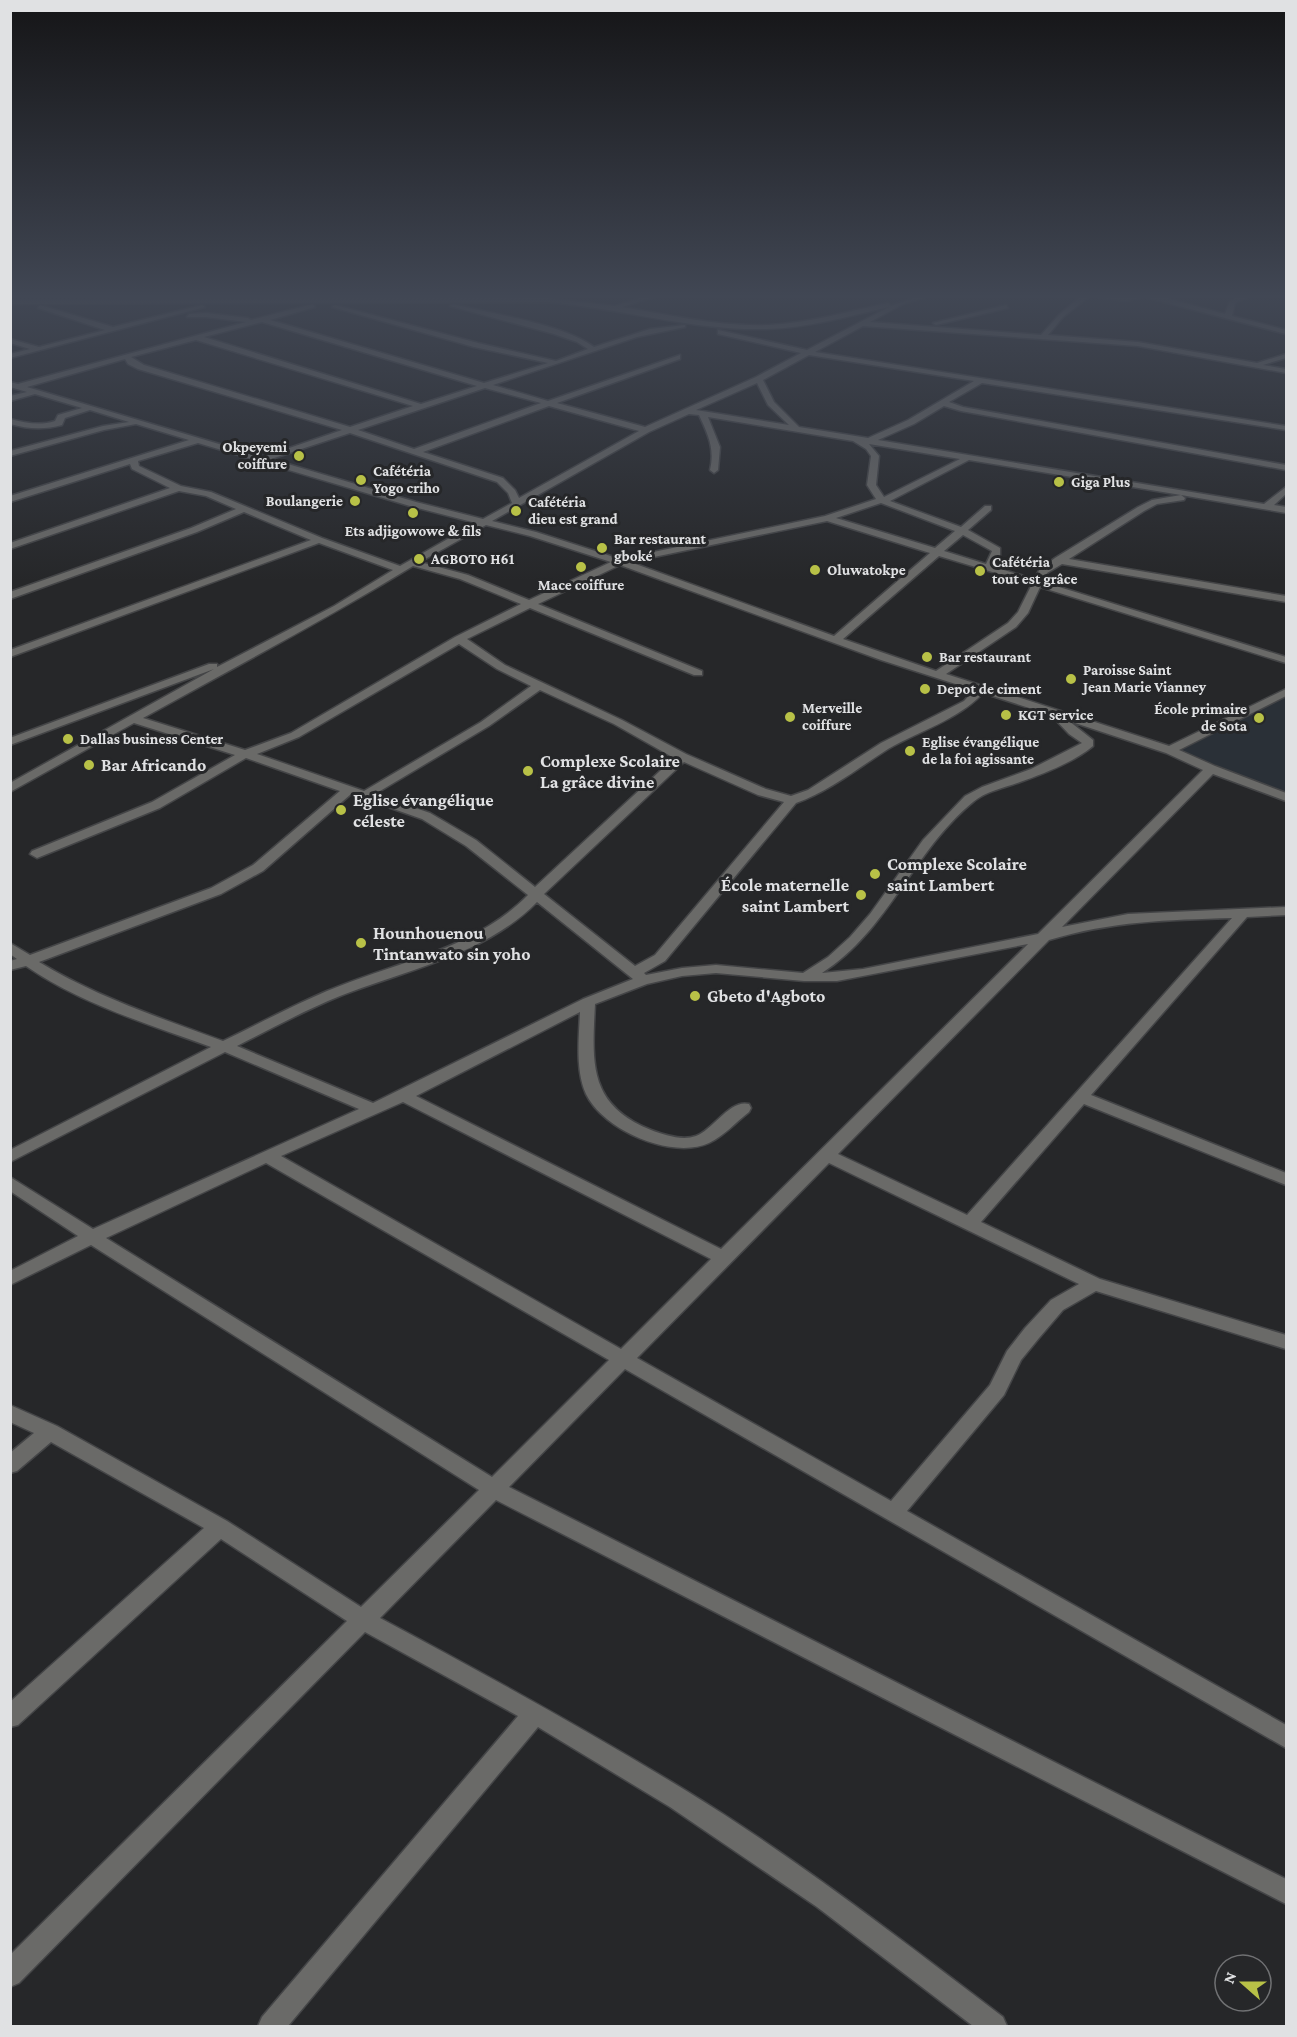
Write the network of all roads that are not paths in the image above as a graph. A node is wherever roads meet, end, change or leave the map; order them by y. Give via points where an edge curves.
1 (33, 390) edge
2 (220, 390) edge
3 (368, 390) edge
4 (467, 390) edge
5 (503, 390) edge
6 (588, 390) edge
7 (734, 390) edge
8 (765, 390) edge
9 (964, 390) edge
10 (1045, 390) edge
11 (37, 391) junction
12 (10, 399) edge
13 (943, 403) junction
14 (550, 404) junction
15 (423, 407) junction
16 (90, 408) junction
17 (687, 411) junction
18 (702, 413) junction
19 (117, 416) junction
20 (10, 421) edge
21 (140, 423) junction
22 (795, 427) junction
23 (103, 428) junction
24 (1287, 428) edge
25 (646, 430) junction
26 (348, 431) junction
27 (844, 436) junction
28 (198, 440) junction
29 (871, 440) junction
30 (416, 451) junction
31 (10, 454) edge
32 (969, 457) junction
33 (266, 458) junction
34 (134, 460) junction
35 (1287, 468) edge
36 (714, 470) dead end
37 (178, 488) junction
38 (1287, 490) edge
39 (1200, 496) junction
40 (10, 499) edge
41 (883, 500) junction
42 (516, 502) junction
43 (1266, 507) junction
44 (988, 508) dead end
45 (242, 510) junction
46 (1287, 510) edge
47 (826, 518) junction
48 (484, 521) junction
49 (960, 531) junction
50 (319, 540) junction
51 (10, 546) edge
52 (936, 552) junction
53 (1058, 560) junction
54 (620, 562) junction
55 (412, 563) junction
56 (988, 568) junction
57 (401, 570) junction
58 (1037, 581) junction
59 (10, 597) edge
60 (1287, 599) edge
61 (532, 603) junction
62 (459, 639) junction
63 (835, 640) junction
64 (262, 647) junction
65 (10, 654) edge
66 (1287, 660) edge
67 (698, 673) dead end
68 (939, 674) junction
69 (538, 686) junction
70 (982, 688) junction
71 (1287, 692) edge
72 (1054, 711) junction
73 (133, 719) junction
74 (10, 742) edge
75 (1170, 750) junction
76 (245, 754) junction
77 (682, 757) junction
78 (1211, 769) junction
79 (10, 788) edge
80 (348, 790) junction
81 (365, 795) junction
82 (1287, 797) edge
83 (792, 800) junction
84 (37, 854) dead end
85 (536, 896) junction
86 (1287, 911) edge
87 (1244, 912) junction
88 (1043, 937) junction
89 (10, 947) edge
90 (27, 961) junction
91 (10, 966) edge
92 (638, 976) junction
93 (804, 977) junction
94 (588, 1002) junction
95 (224, 1046) junction
96 (403, 1096) junction
97 (1081, 1097) junction
98 (372, 1108) junction
99 (742, 1108) dead end
100 (826, 1155) junction
101 (267, 1156) junction
102 (10, 1157) edge
103 (1287, 1179) edge
104 (10, 1183) edge
105 (969, 1224) junction
106 (92, 1238) junction
107 (724, 1258) junction
108 (10, 1279) edge
109 (1094, 1284) junction
110 (1287, 1342) edge
111 (623, 1359) junction
112 (10, 1413) edge
113 (50, 1432) junction
114 (10, 1465) edge
115 (494, 1488) junction
116 (893, 1513) junction
117 (220, 1527) junction
118 (363, 1620) junction
119 (535, 1713) junction
120 (10, 1717) edge
121 (1287, 1737) edge
122 (1287, 1892) edge
123 (10, 1974) edge
124 (988, 2024) edge
125 (271, 2026) edge

1 - 11 street
2 - 26 street
3 - 15 street
4 - 15 street
5 - 14 street
6 - 14 street
7 - 17 street
8 - 22 street via 771,403
9 - 13 street
10 - 24 street
11 - 12 street
11 - 16 street
13 - 29 street
13 - 35 street
14 - 25 street
14 - 30 street
15 - 26 street
16 - 19 street
16 - 20 street via 61,417 59,423 48,427
17 - 18 street
17 - 25 street
18 - 22 street
18 - 36 street via 718,449
19 - 21 street
19 - 23 street
21 - 23 street
21 - 28 street
22 - 27 street
23 - 31 street
25 - 42 street
26 - 30 street
26 - 33 street
27 - 29 street
27 - 41 street via 869,447 874,456 872,488
28 - 33 street
28 - 34 street
29 - 32 street
30 - 42 street via 500,480
32 - 39 street
32 - 41 street
33 - 48 street via 413,504
34 - 37 street via 135,467
34 - 40 street
37 - 45 street via 208,494
37 - 51 street
38 - 43 street
39 - 43 street
39 - 53 street via 1155,502
41 - 47 street
41 - 49 street
42 - 48 street
43 - 46 street
44 - 49 street
45 - 50 street
45 - 59 street
47 - 52 street
47 - 54 street
48 - 54 street
48 - 55 street
49 - 52 street
49 - 56 street via 997,550
50 - 57 street
50 - 65 street
52 - 56 street
52 - 63 street
53 - 58 street
53 - 60 street
54 - 61 street
54 - 63 street
55 - 57 street
55 - 61 street via 464,577
56 - 58 street
57 - 64 street
58 - 66 street
58 - 68 street via 1023,613 1012,625
61 - 62 street
61 - 67 street
62 - 69 street
62 - 76 street via 295,735
63 - 68 street
64 - 73 street
64 - 74 street
68 - 70 street
69 - 77 street via 618,722
69 - 81 street via 477,729
70 - 72 street
70 - 83 street via 968,703 885,746 812,793
71 - 75 street
72 - 75 street
72 - 93 street via 1089,743 972,797 941,828 866,929 844,952
73 - 76 street
73 - 79 street
75 - 78 street
76 - 80 street
76 - 84 street via 156,805
77 - 83 street via 762,792
77 - 85 street
78 - 82 street
78 - 88 street
80 - 81 street
80 - 90 street via 258,868 224,886
81 - 85 street via 442,824
83 - 92 street via 660,958
85 - 92 street
85 - 95 street via 494,930 466,945 333,994
86 - 87 street
87 - 88 street via 1128,918
87 - 97 street
88 - 93 street via 863,973
88 - 100 street
89 - 90 street
90 - 91 street
90 - 95 street via 117,1006
92 - 93 street via 716,969
92 - 94 street
94 - 96 street
94 - 99 street via 585,1037 593,1092 608,1111 638,1130 683,1144 702,1140
95 - 98 street
95 - 102 street
96 - 98 street
96 - 107 street
97 - 103 street
97 - 105 street
98 - 101 street
100 - 105 street
100 - 107 street
101 - 106 street
101 - 111 street
104 - 106 street
105 - 109 street
106 - 108 street
106 - 115 street
107 - 111 street
109 - 110 street
109 - 116 street via 1057,1305 1032,1333 1014,1356 997,1390
111 - 115 street
111 - 116 street
112 - 113 street
113 - 114 street
113 - 117 street
115 - 118 street
115 - 122 street
116 - 121 street
117 - 118 street
117 - 120 street
118 - 119 street
118 - 123 street
119 - 124 street via 678,1799 826,1898
119 - 125 street

